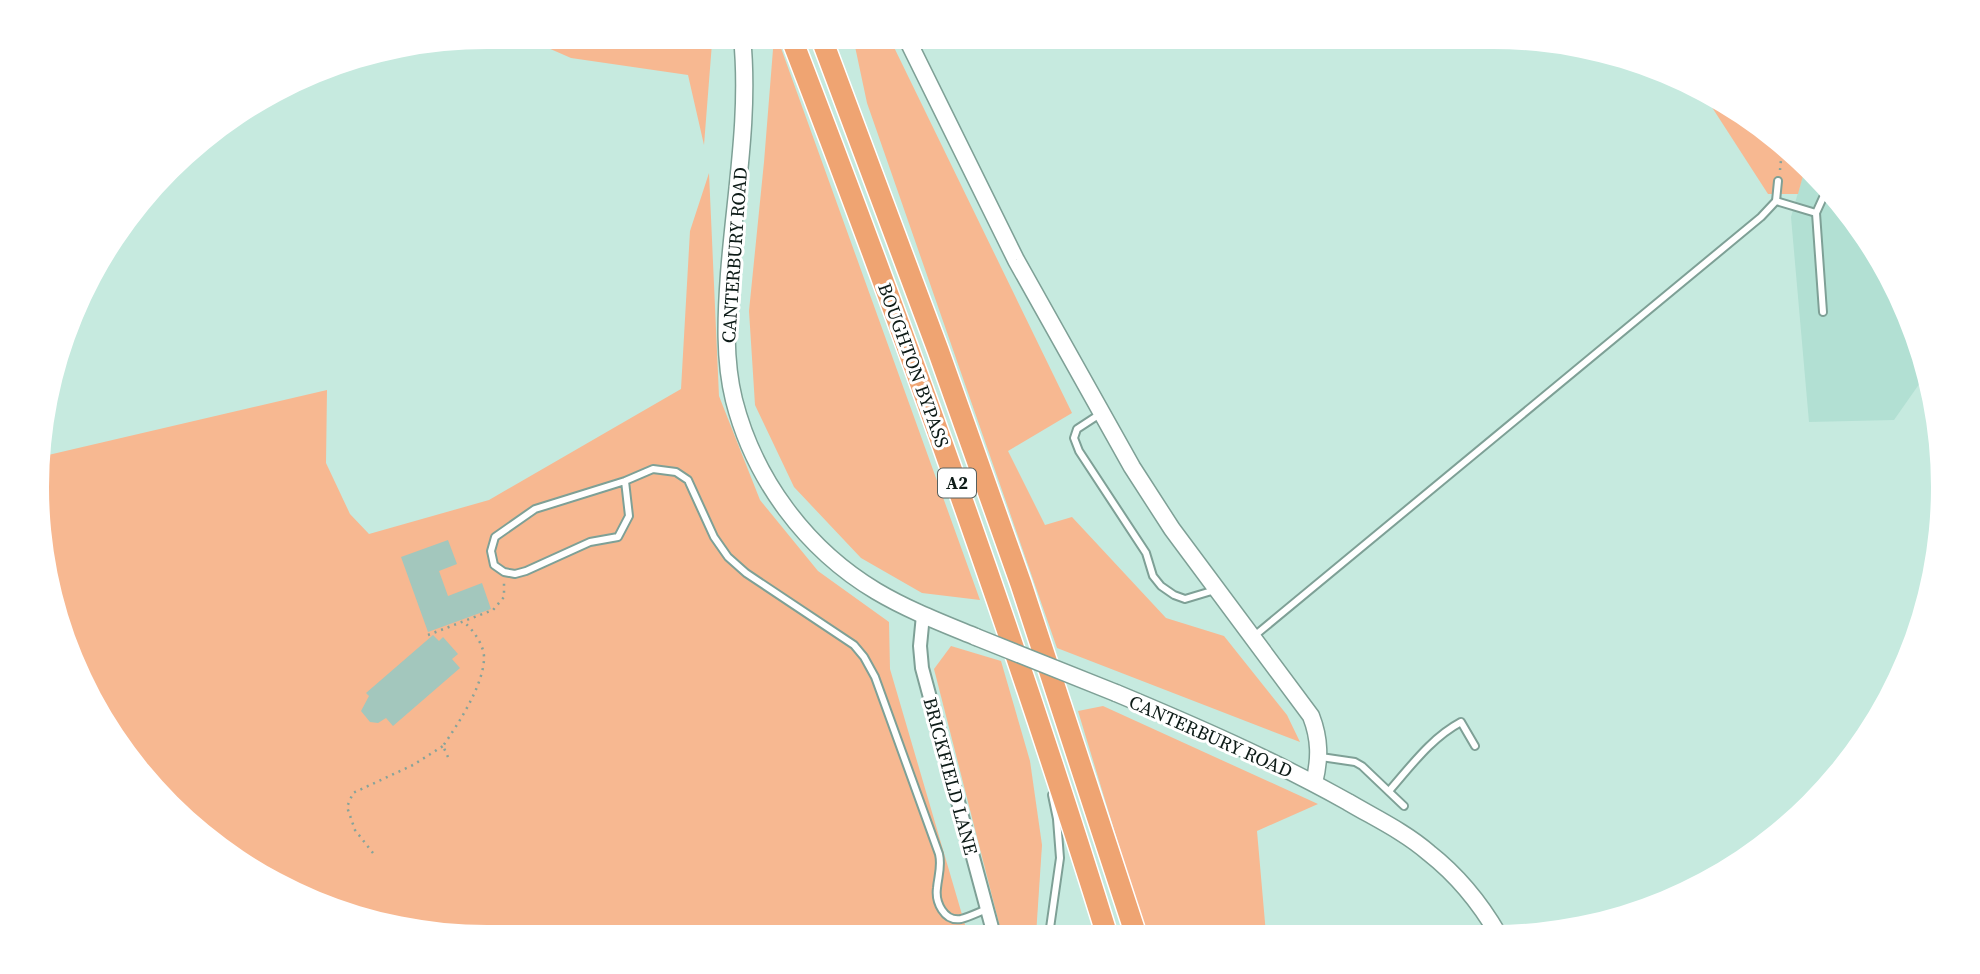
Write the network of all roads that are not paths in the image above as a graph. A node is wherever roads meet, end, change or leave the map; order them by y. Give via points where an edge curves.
1 (743, 49) edge
2 (795, 49) edge
3 (826, 49) edge
4 (912, 49) edge
5 (1778, 181) road end
6 (1823, 199) edge
7 (1776, 201) junction
8 (1816, 213) junction
9 (1823, 312) dead end
10 (1102, 413) junction
11 (625, 481) junction
12 (1216, 590) junction
13 (923, 615) junction
14 (1252, 638) junction
15 (1035, 709) junction
16 (1475, 746) dead end
17 (1319, 757) junction
18 (1049, 778) dead end
19 (1314, 783) junction
20 (1389, 791) junction
21 (1051, 792) dead end
22 (1404, 806) dead end
23 (987, 908) junction
24 (991, 925) edge
25 (1050, 925) edge
26 (1104, 925) edge
27 (1133, 925) edge
28 (1493, 925) edge

1 - 13 street, CANTERBURY ROAD via 744,129 727,332 733,398 744,434 779,500 816,544 873,589
2 - 15 highway, BOUGHTON BYPASS / A2 via 957,482
3 - 27 highway, BOUGHTON BYPASS / A2 via 1017,571
4 - 10 street, CANTERBURY ROAD via 1016,260
5 - 7 lane
6 - 8 lane
7 - 8 lane
7 - 14 lane
8 - 9 lane
10 - 12 street, CANTERBURY ROAD via 1171,529
10 - 12 lane via 1077,429 1074,438 1146,553 1153,576 1185,599
11 - 11 lane via 629,516 618,537 590,542 515,574 494,565 495,537 509,525 535,509
11 - 23 lane via 653,469 676,472 688,480 728,557 859,650 876,677 939,854 939,906 953,919
12 - 14 street, CANTERBURY ROAD
13 - 19 street, CANTERBURY ROAD, bridge via 1221,738
13 - 23 street, BRICKFIELD LANE via 922,668
14 - 17 street, CANTERBURY ROAD via 1311,716
15 - 18 lane
15 - 26 highway, BOUGHTON BYPASS / A2
16 - 20 lane via 1461,722 1434,740
17 - 19 street, CANTERBURY ROAD
17 - 20 lane via 1358,764
19 - 28 street via 1427,851 1454,876
20 - 22 lane
21 - 25 lane via 1060,858
23 - 24 street, BRICKFIELD LANE

